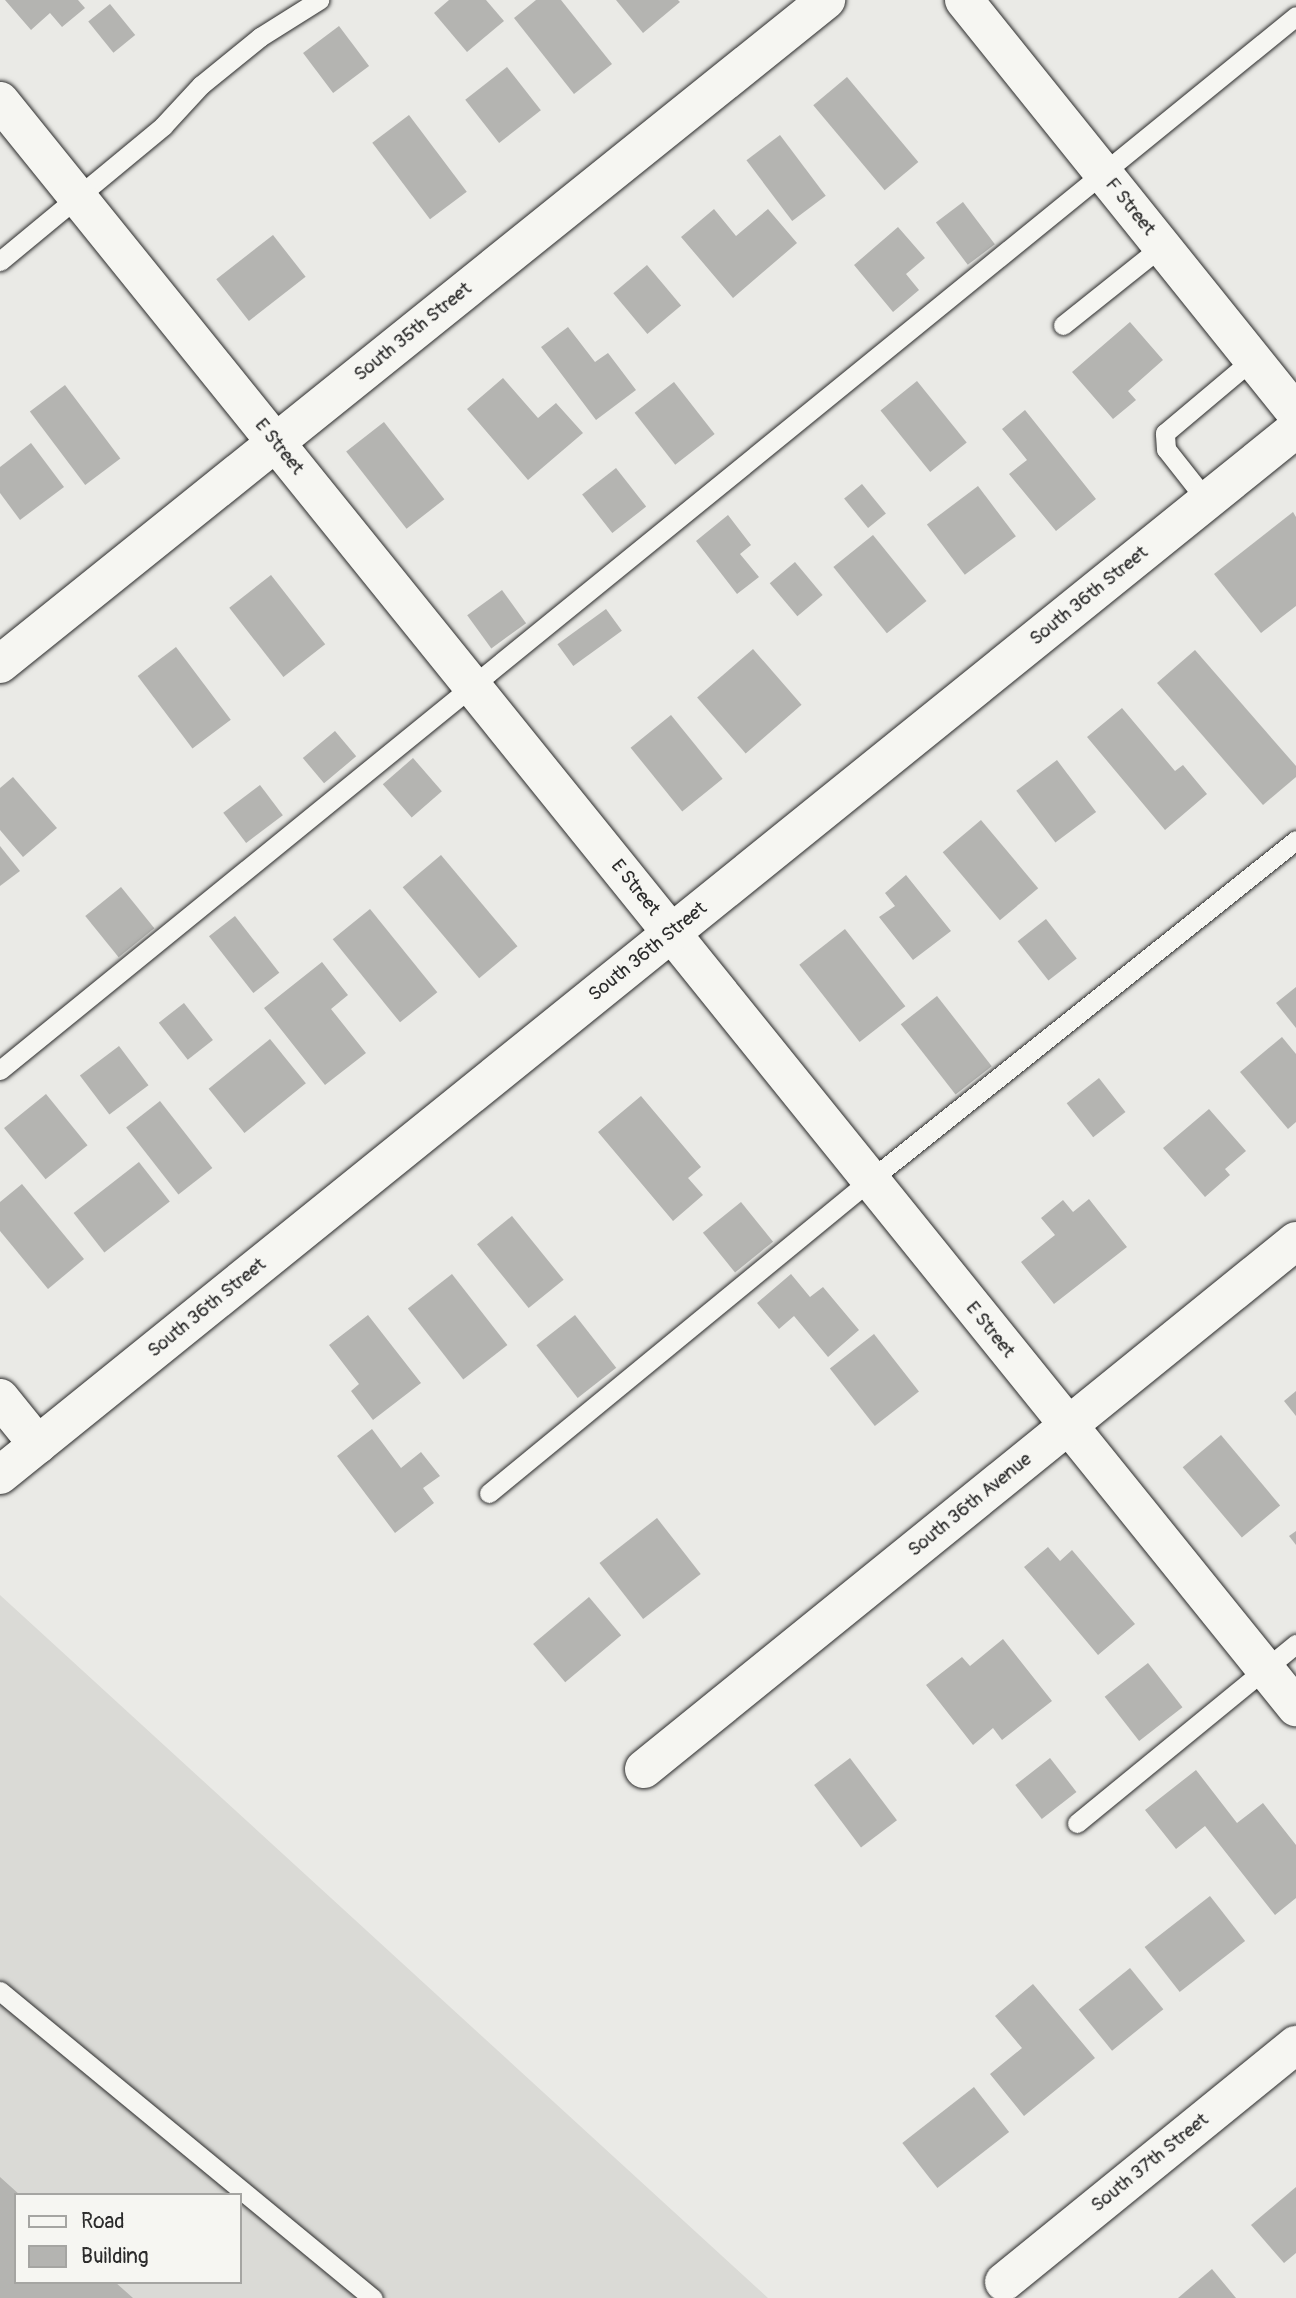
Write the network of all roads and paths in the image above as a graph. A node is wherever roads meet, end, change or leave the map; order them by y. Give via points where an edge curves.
1 (319, 0) edge
2 (826, 0) edge
3 (964, 0) edge
4 (1296, 16) edge
5 (0, 101) edge
6 (1103, 173) junction
7 (78, 198) junction
8 (1162, 246) junction
9 (0, 261) edge
10 (1063, 325) dead end
11 (1252, 359) junction
12 (1296, 413) edge
13 (1296, 429) edge
14 (275, 442) junction
15 (1206, 501) junction
16 (0, 664) edge
17 (472, 687) junction
18 (1296, 841) edge
19 (671, 933) junction
20 (0, 1070) edge
21 (870, 1180) junction
22 (1296, 1241) edge
23 (0, 1398) edge
24 (1068, 1426) junction
25 (38, 1445) junction
26 (0, 1475) edge
27 (489, 1493) dead end
28 (1296, 1644) edge
29 (1265, 1669) junction
30 (1296, 1707) edge
31 (644, 1769) dead end
32 (1077, 1823) dead end
33 (0, 1991) edge
34 (1296, 2045) edge
35 (1004, 2281) dead end
36 (373, 2298) edge

1 - 7 lane via 260,37 201,85 163,126
2 - 14 street, South 35th Street
3 - 6 street, F Street
4 - 6 lane
5 - 7 street, E Street
6 - 8 street, F Street
6 - 17 lane
7 - 9 lane
7 - 14 street, E Street
8 - 10 lane
8 - 11 street, F Street
11 - 12 street, F Street
11 - 15 lane via 1165,433 1166,449
13 - 15 street, South 36th Street
14 - 16 street, South 35th Street
14 - 17 street, E Street
15 - 19 street, South 36th Street
17 - 19 street, E Street
17 - 20 lane
18 - 21 lane
19 - 21 street, E Street
19 - 25 street, South 36th Street
21 - 24 street, E Street
21 - 27 lane
22 - 24 street, South 36th Avenue
23 - 25 street
24 - 29 street, E Street
24 - 31 street, South 36th Avenue
25 - 26 street, South 36th Street
28 - 29 lane
29 - 30 street, E Street
29 - 32 lane
33 - 36 lane
34 - 35 street, South 37th Street

